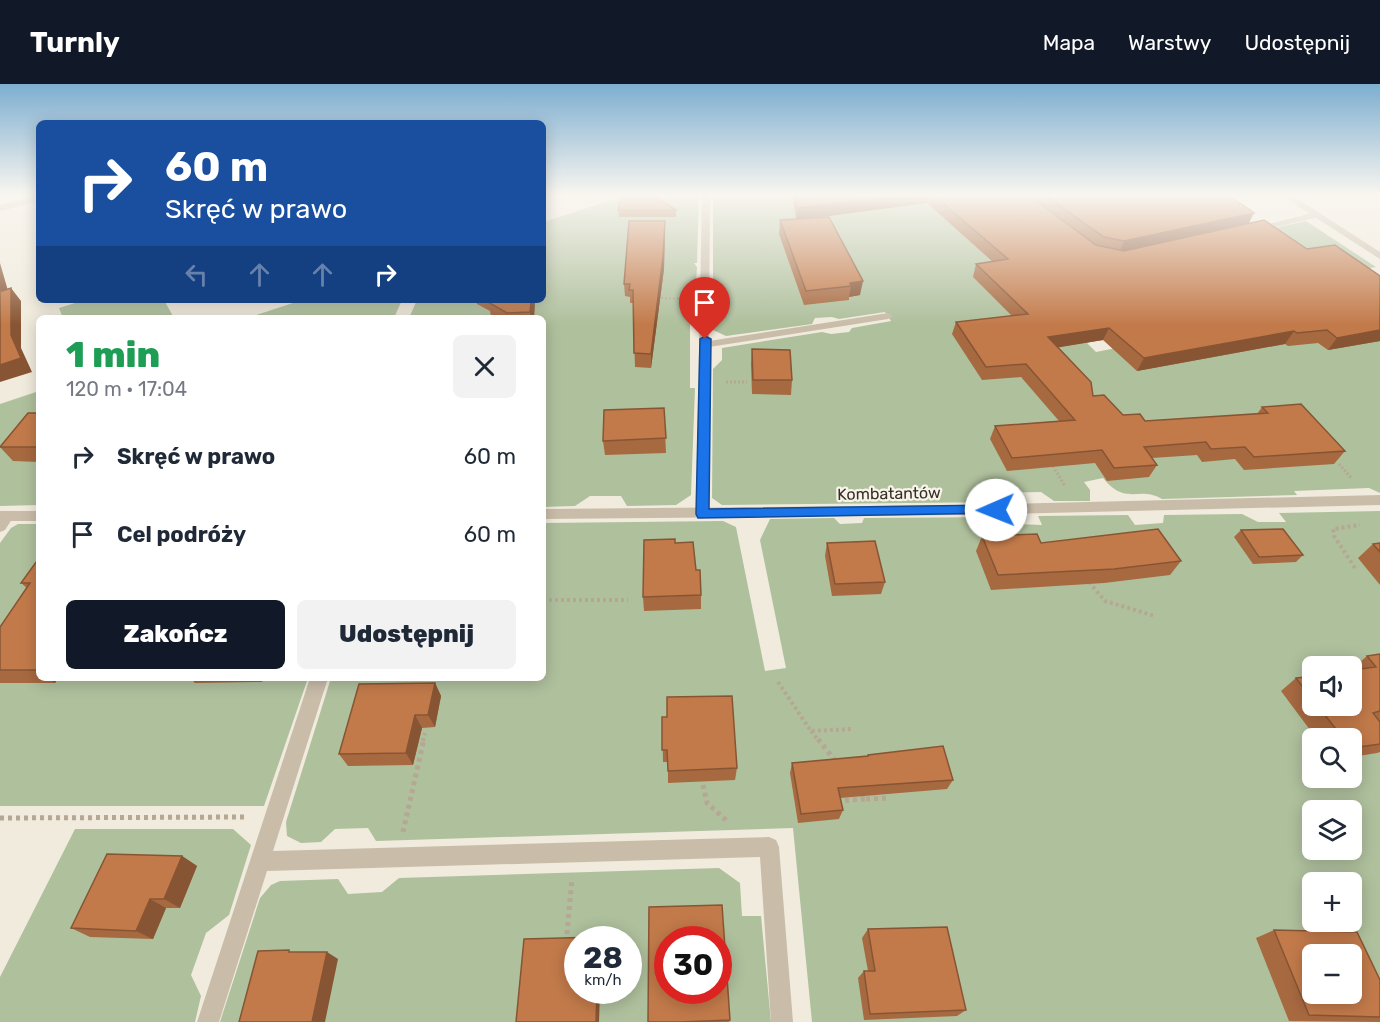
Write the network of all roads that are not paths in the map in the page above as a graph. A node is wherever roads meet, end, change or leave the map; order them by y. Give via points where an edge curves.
1 (706, 238) edge
2 (1352, 238) edge
3 (1380, 256) edge
4 (888, 316) dead end
5 (705, 345) junction
6 (1380, 500) edge
7 (546, 514) edge
8 (702, 514) junction
9 (36, 516) edge
10 (3, 520) edge
11 (318, 681) edge
12 (260, 861) junction
13 (208, 1022) edge
14 (782, 1022) edge

1 - 5 lane
2 - 3 street
4 - 5 lane
5 - 8 lane
6 - 8 street, Kombatantów
7 - 8 street, Kombatantów
9 - 10 street
11 - 12 street
12 - 13 street
12 - 14 street via 770,847

